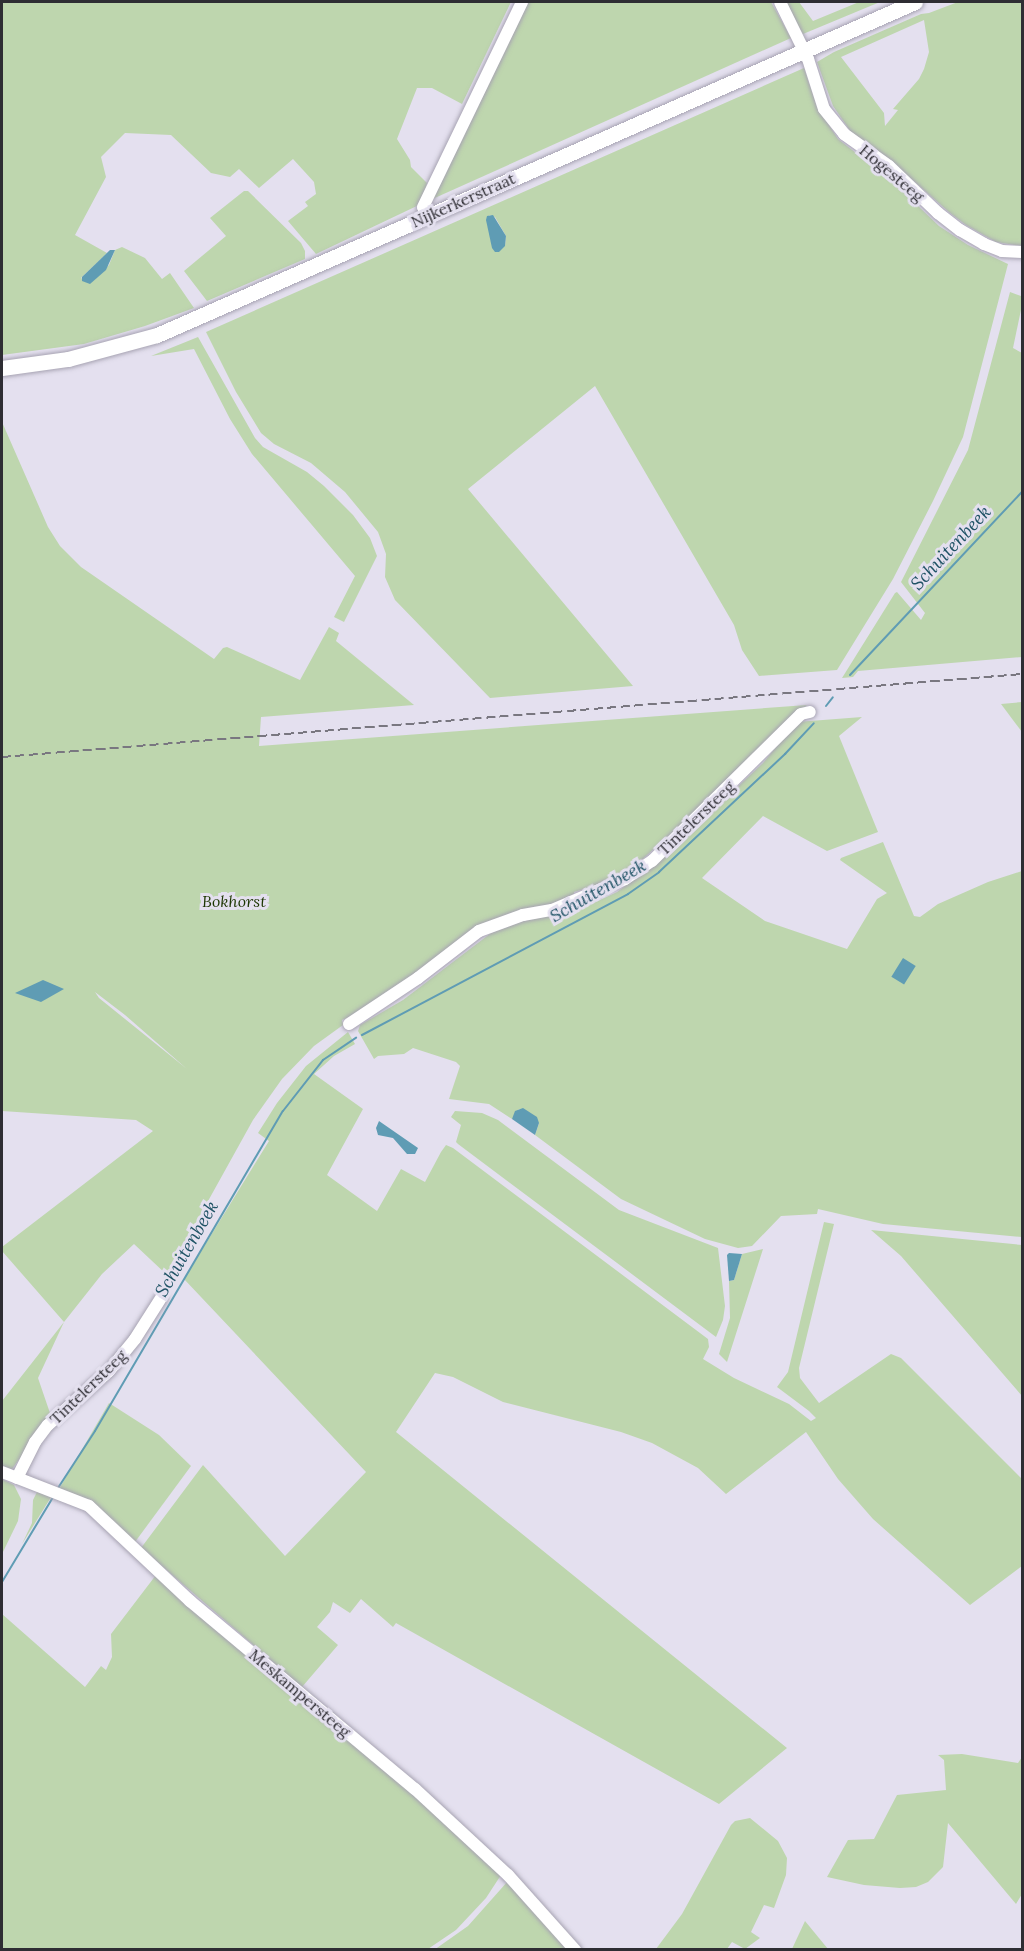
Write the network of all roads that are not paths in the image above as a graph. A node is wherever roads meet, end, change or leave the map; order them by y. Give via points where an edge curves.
1 (522, 2) edge
2 (780, 2) edge
3 (915, 2) edge
4 (804, 51) junction
5 (426, 216) junction
6 (1023, 252) edge
7 (2, 368) edge
8 (810, 712) dead end
9 (349, 1024) dead end
10 (161, 1298) dead end
11 (2, 1472) edge
12 (17, 1478) junction
13 (575, 1950) edge

1 - 5 street via 423,207
2 - 4 street, Hogesteeg
3 - 4 main road, Nijkerkerstraat
4 - 5 main road, Nijkerkerstraat
4 - 6 street, Hogesteeg via 824,109 844,134 889,166 960,230 984,244
5 - 7 main road, Nijkerkerstraat via 157,335 68,359
8 - 9 street, Tintelersteeg via 801,714 652,861 625,879 552,910 479,931
10 - 12 street, Tintelersteeg via 109,1371 48,1425
11 - 12 street, Meskampersteeg
12 - 13 street, Meskampersteeg via 89,1506 190,1601 415,1789 508,1875

